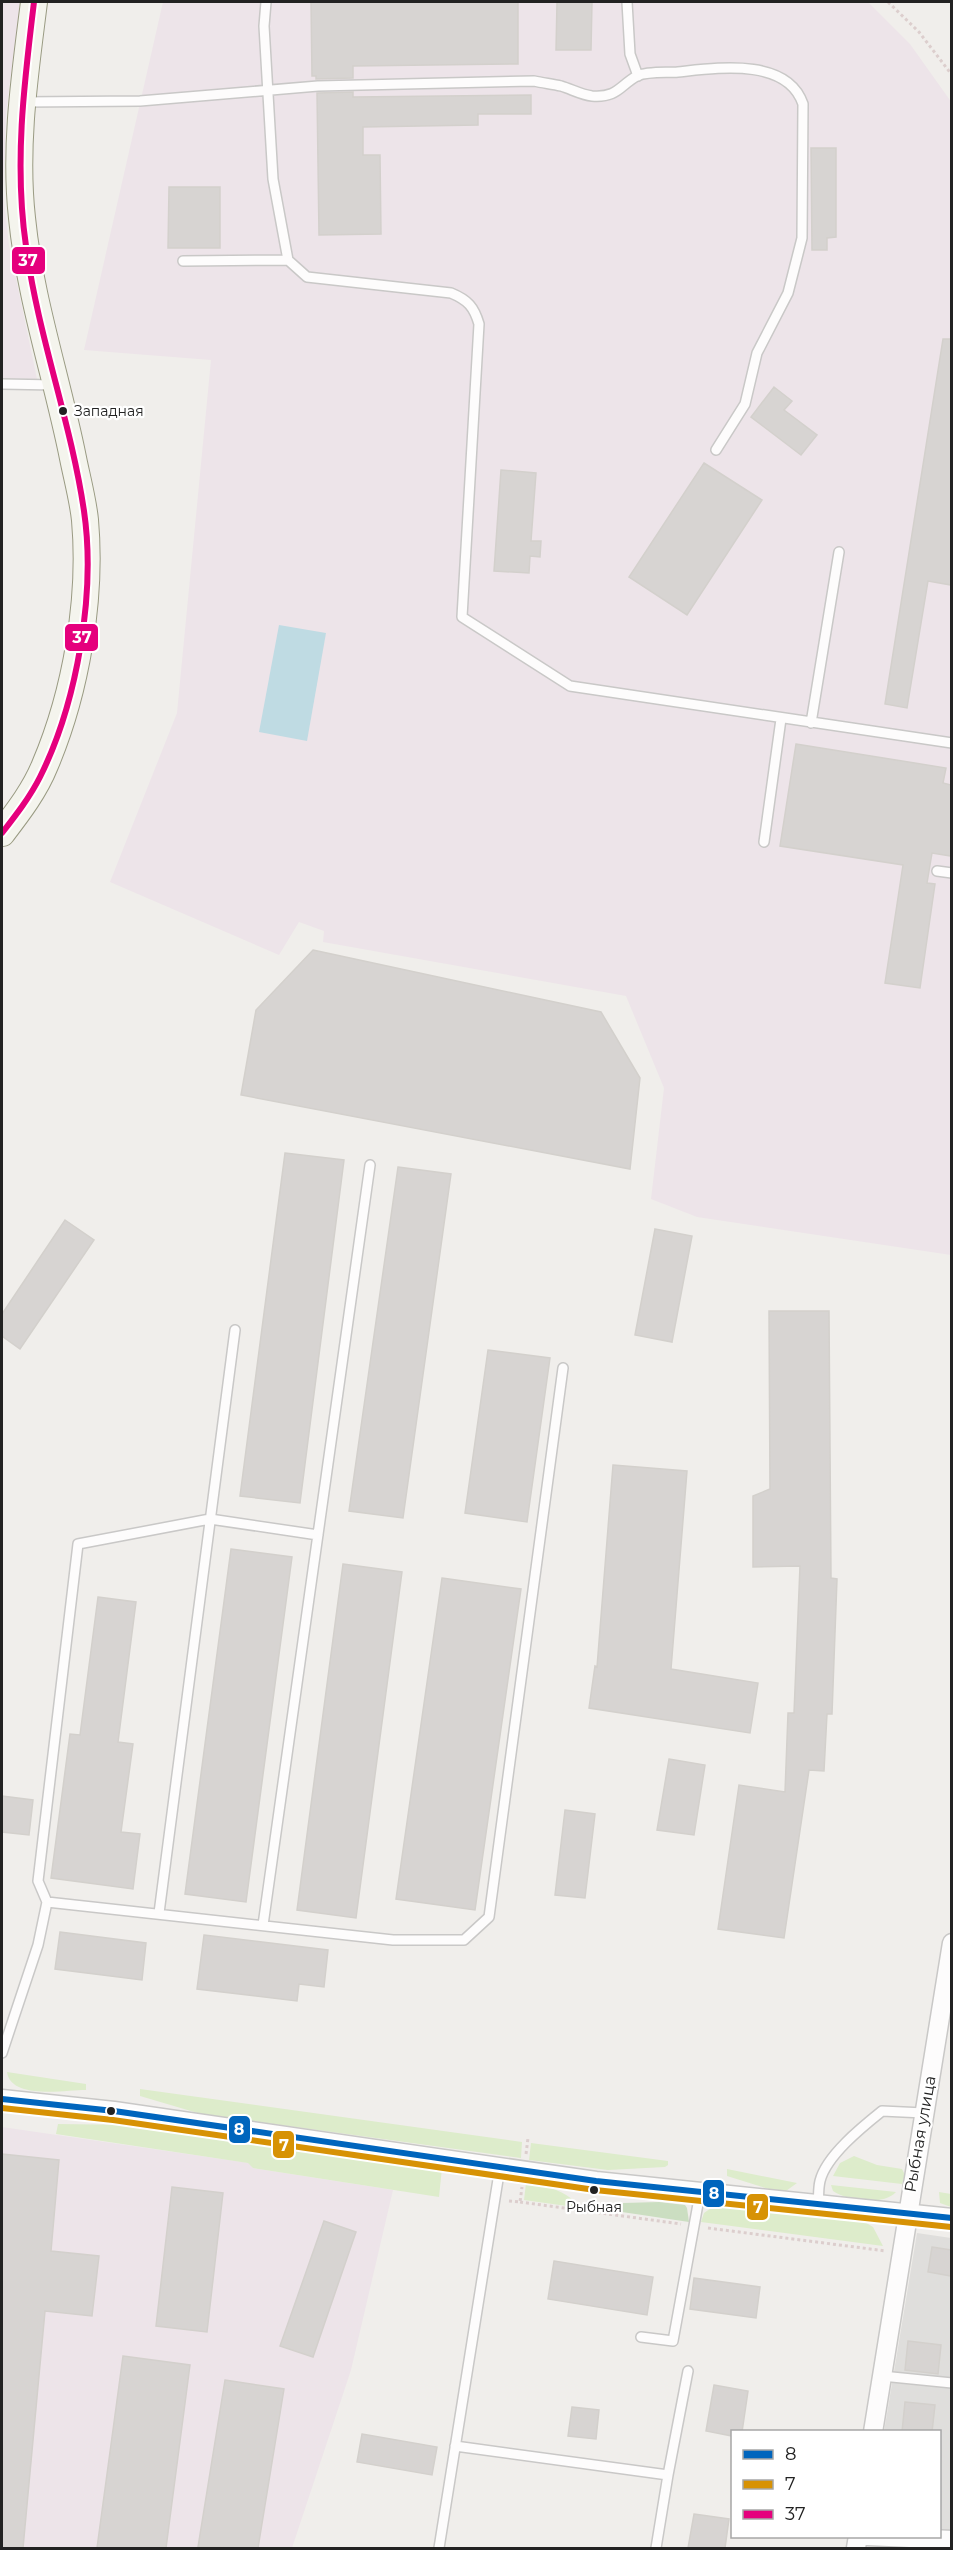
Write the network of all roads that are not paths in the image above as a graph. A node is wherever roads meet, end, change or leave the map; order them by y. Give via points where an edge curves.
1 (34, 2) edge
2 (266, 2) edge
3 (627, 2) edge
4 (638, 76) junction
5 (267, 92) junction
6 (21, 102) junction
7 (288, 260) junction
8 (183, 261) dead end
9 (2, 384) edge
10 (57, 385) junction
11 (717, 450) dead end
12 (839, 552) dead end
13 (781, 719) junction
14 (812, 723) junction
15 (951, 743) edge
16 (2, 833) edge
17 (764, 842) dead end
18 (938, 871) dead end
19 (951, 873) edge
20 (370, 1165) dead end
21 (235, 1330) dead end
22 (563, 1368) dead end
23 (210, 1519) junction
24 (318, 1535) junction
25 (47, 1902) junction
26 (159, 1913) junction
27 (263, 1925) junction
28 (951, 1943) edge
29 (2, 2053) edge
30 (2, 2099) edge
31 (924, 2113) junction
32 (500, 2167) junction
33 (700, 2193) junction
34 (818, 2205) junction
35 (906, 2214) junction
36 (951, 2218) edge
37 (641, 2337) dead end
38 (688, 2372) dead end
39 (882, 2376) junction
40 (951, 2383) edge
41 (873, 2430) edge
42 (455, 2446) junction
43 (668, 2475) junction
44 (910, 2538) edge
45 (951, 2540) edge
46 (439, 2548) edge
47 (656, 2548) edge

1 - 6 main road
2 - 5 lane
3 - 4 lane via 630,54
4 - 5 lane via 618,92 592,96 534,81 318,86
4 - 11 lane via 728,66 763,71 791,85 802,104 802,238 788,293 757,353 745,404
5 - 6 lane via 140,101
5 - 7 lane via 273,179
6 - 10 main road via 15,186
7 - 8 lane
7 - 13 lane via 307,277 451,293 464,298 474,309 480,342 462,617 570,686
9 - 10 lane
10 - 16 main road via 85,520 82,620 66,705 45,766
12 - 14 lane
13 - 14 lane
13 - 17 lane
14 - 15 lane
18 - 19 lane
20 - 24 lane
21 - 23 lane
22 - 27 lane via 489,1917 464,1940 393,1940
23 - 24 lane
23 - 25 lane via 78,1544 38,1881
23 - 26 lane
24 - 27 lane
25 - 26 lane
25 - 29 lane via 38,1945
26 - 27 lane
28 - 31 street, Рыбная улица
30 - 32 street via 114,2111
31 - 34 lane via 882,2111 858,2130 837,2152 820,2180
31 - 35 street, Рыбная улица
32 - 33 street
32 - 42 lane
33 - 34 street
33 - 37 lane via 673,2341
34 - 35 street
35 - 36 street
35 - 39 street, Рыбная улица
38 - 43 lane
39 - 40 lane
39 - 41 street, Рыбная улица
42 - 43 lane
42 - 46 lane
43 - 47 lane
44 - 45 street

